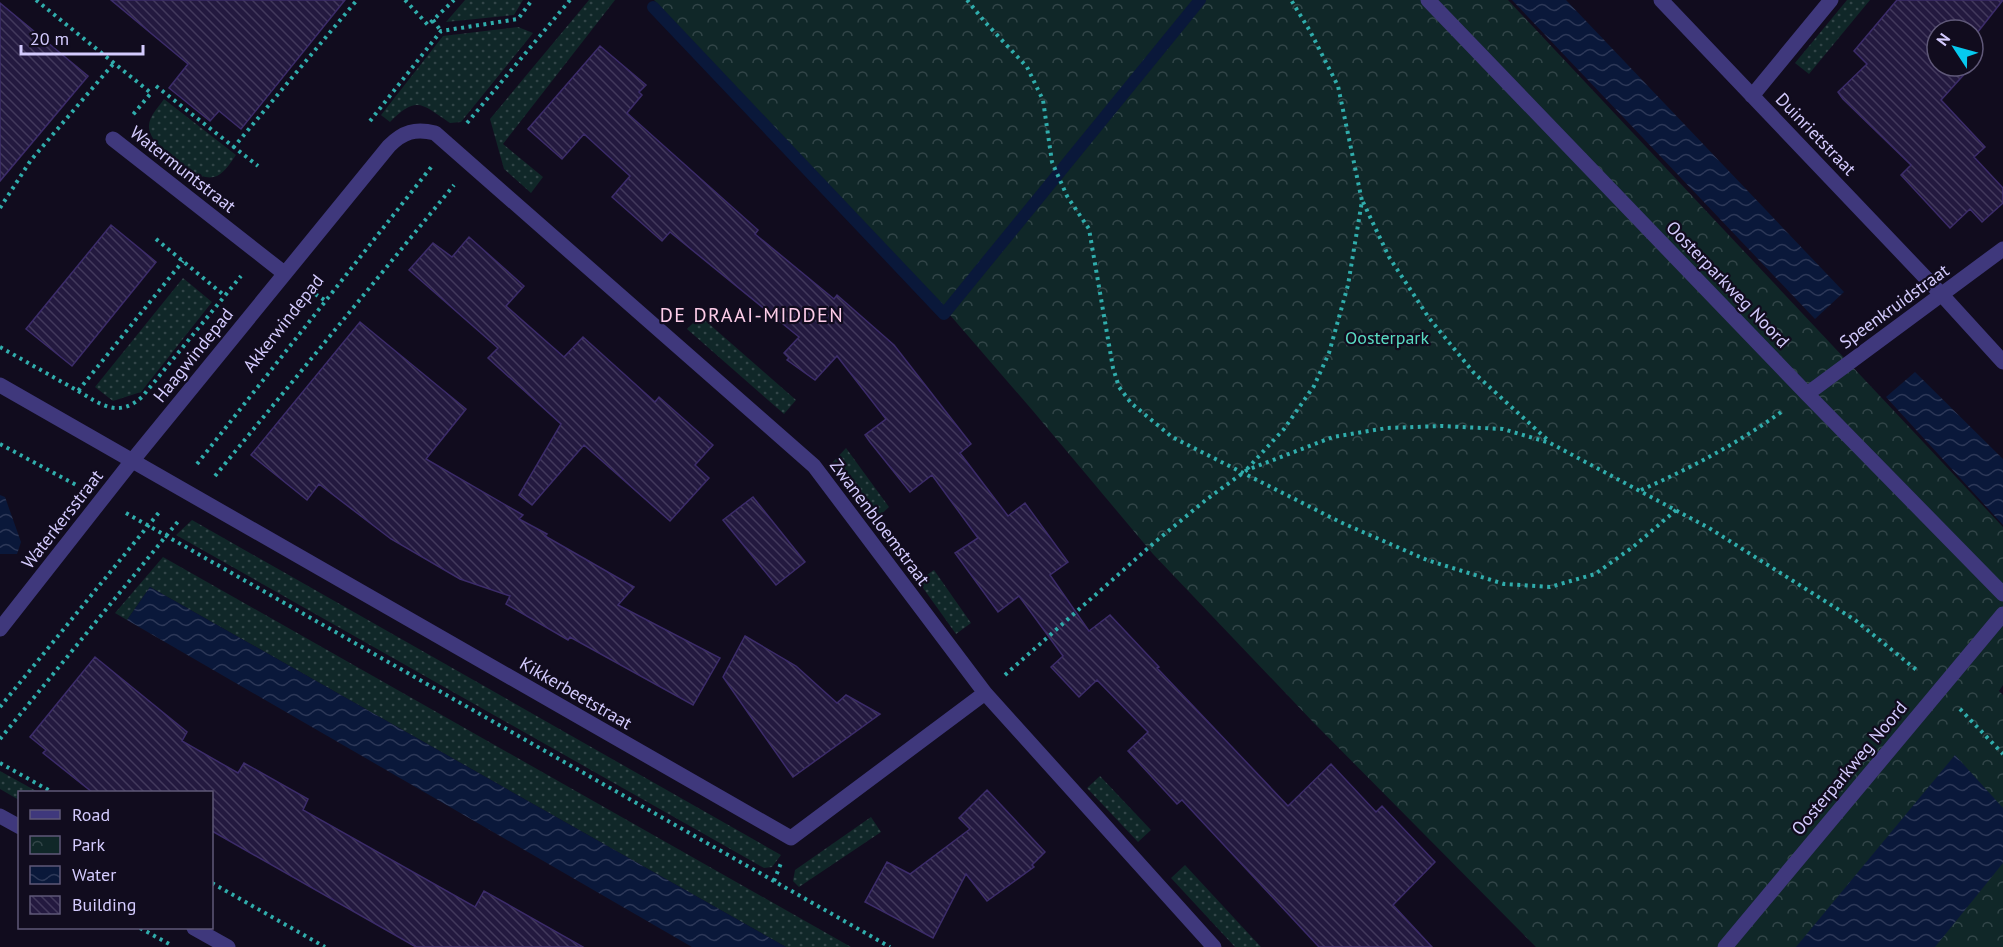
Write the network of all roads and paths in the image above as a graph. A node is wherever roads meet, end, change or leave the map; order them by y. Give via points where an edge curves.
1 (36, 0) edge
2 (357, 0) edge
3 (405, 0) edge
4 (454, 0) edge
5 (570, 0) edge
6 (967, 0) edge
7 (1291, 0) edge
8 (1428, 0) edge
9 (1661, 0) edge
10 (1831, 0) edge
11 (433, 21) junction
12 (441, 31) dead end
13 (114, 63) junction
14 (156, 86) dead end
15 (1752, 96) junction
16 (113, 139) joint
17 (448, 145) junction
18 (234, 148) junction
19 (471, 164) junction
20 (258, 166) dead end
21 (1362, 201) junction
22 (0, 208) edge
23 (156, 239) dead end
24 (2003, 249) edge
25 (183, 261) junction
26 (284, 273) junction
27 (1942, 295) junction
28 (225, 296) dead end
29 (0, 347) edge
30 (2003, 362) edge
31 (0, 385) edge
32 (1807, 394) junction
33 (1550, 443) junction
34 (132, 461) junction
35 (1245, 471) junction
36 (178, 488) junction
37 (1641, 490) junction
38 (197, 498) junction
39 (1676, 510) junction
40 (148, 526) junction
41 (167, 536) junction
42 (2003, 594) edge
43 (2003, 614) edge
44 (0, 629) edge
45 (1940, 689) junction
46 (985, 693) junction
47 (0, 707) edge
48 (0, 739) edge
49 (2003, 753) edge
50 (0, 763) edge
51 (50, 791) edge
52 (0, 816) edge
53 (18, 826) edge
54 (213, 884) edge
55 (144, 929) edge
56 (197, 929) edge
57 (175, 947) edge
58 (228, 947) edge
59 (325, 947) edge
60 (890, 947) edge
61 (1214, 947) edge
62 (1725, 947) edge

1 - 13 path, Watermuntstraat
2 - 18 path
3 - 11 path via 428,25
4 - 11 path
5 - 17 path, Akkerwindepad
6 - 35 path via 1032,75 1043,100 1052,162 1064,190 1089,229 1119,387 1131,403 1172,437
7 - 21 path via 1338,86
8 - 32 street, Oosterparkweg Noord
9 - 15 street, Duinrietstraat
10 - 15 street
11 - 12 path
13 - 16 path, Watermuntstraat via 151,93
13 - 22 path via 31,160
14 - 18 path
15 - 27 street, Duinrietstraat
16 - 26 street, Watermuntstraat
17 - 19 street, Akkerwindepad
17 - 26 street, Akkerwindepad via 435,133 422,130 398,136
17 - 36 path, Akkerwindepad
18 - 20 path
19 - 38 path
19 - 46 street, Zwanenbloemstraat via 814,466
21 - 33 path via 1389,257 1429,318 1474,373
21 - 35 path via 1348,285 1329,352 1314,386 1284,429
23 - 25 path
24 - 27 street, Speenkruidstraat
25 - 28 path
25 - 29 path via 78,391
26 - 34 street, Haagwindepad
27 - 30 street, Duinrietstraat
27 - 32 street, Speenkruidstraat
31 - 34 street
32 - 37 path via 1725,448
32 - 42 street, Oosterparkweg Noord
33 - 35 path via 1503,429 1387,428 1333,437
33 - 37 path
34 - 36 street, Kikkerbeetstraat
34 - 44 street, Waterkersstraat
35 - 39 path via 1340,522 1427,560 1504,584 1550,587 1595,574
35 - 46 path via 1155,542
36 - 38 street, Kikkerbeetstraat
36 - 40 path, Akkerwindepad
37 - 39 path
38 - 41 path
38 - 46 street, Kikkerbeetstraat via 790,837
39 - 45 path via 1855,620
40 - 41 path
40 - 47 path
41 - 48 path
41 - 60 path
43 - 45 street, Oosterparkweg Noord
45 - 49 path
45 - 62 street, Oosterparkweg Noord
46 - 61 street, Zwanenbloemstraat
50 - 51 path
52 - 53 street
54 - 59 path
55 - 57 path
56 - 58 street

